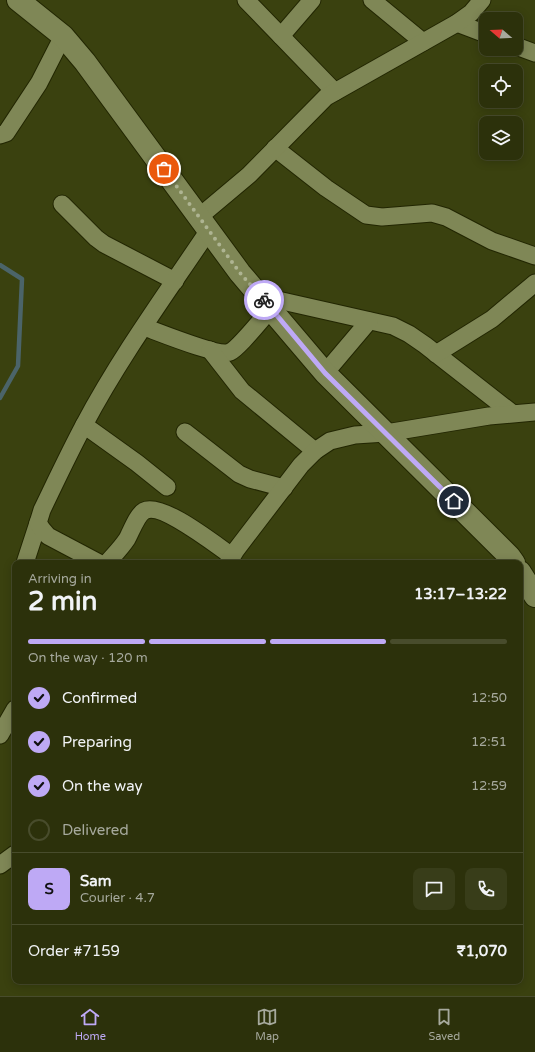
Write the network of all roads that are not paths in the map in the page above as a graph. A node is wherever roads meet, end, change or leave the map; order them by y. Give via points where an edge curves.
1 (18, 0) edge
2 (246, 0) edge
3 (312, 0) edge
4 (372, 0) edge
5 (482, 0) edge
6 (457, 23) junction
7 (479, 31) edge
8 (63, 36) junction
9 (281, 36) junction
10 (423, 42) junction
11 (523, 49) edge
12 (535, 53) edge
13 (335, 92) junction
14 (0, 135) edge
15 (275, 148) junction
16 (62, 204) dead end
17 (204, 224) junction
18 (535, 256) edge
19 (175, 280) junction
20 (535, 283) edge
21 (265, 302) junction
22 (369, 320) junction
23 (144, 327) junction
24 (210, 350) junction
25 (436, 354) junction
26 (325, 373) junction
27 (535, 412) edge
28 (512, 413) junction
29 (84, 425) junction
30 (185, 432) dead end
31 (386, 433) junction
32 (315, 451) junction
33 (167, 487) dead end
34 (284, 488) junction
35 (38, 523) junction
36 (230, 559) edge
37 (26, 560) edge
38 (93, 560) edge
39 (110, 560) edge
40 (512, 560) edge
41 (523, 577) edge
42 (535, 596) edge
43 (12, 713) edge
44 (0, 735) edge
45 (12, 856) edge
46 (0, 866) edge

1 - 8 street
2 - 9 street
3 - 9 street
4 - 10 street
5 - 6 street via 471,13
6 - 7 street
6 - 10 street
8 - 14 street via 39,83 6,132
8 - 17 street
9 - 13 street
10 - 13 street
11 - 12 street
13 - 15 street
15 - 17 street
15 - 18 street via 366,215 382,218 432,213 446,216 492,241
16 - 19 street via 104,244
17 - 19 street
17 - 21 street
19 - 23 street
20 - 25 street via 492,319
21 - 22 street
21 - 24 street via 238,346 230,352
21 - 26 street
22 - 25 street via 393,326
22 - 26 street
23 - 24 street
23 - 29 street
24 - 32 street via 242,391
25 - 28 street
26 - 31 street
27 - 28 street
28 - 31 street
29 - 33 street
29 - 35 street
30 - 34 street via 239,474
31 - 32 street via 355,435 330,441
31 - 40 street
32 - 34 street
34 - 36 street
35 - 37 street
35 - 38 street via 48,536
36 - 39 street via 175,517 151,509 140,514 123,545
41 - 42 street
43 - 44 street
45 - 46 street

